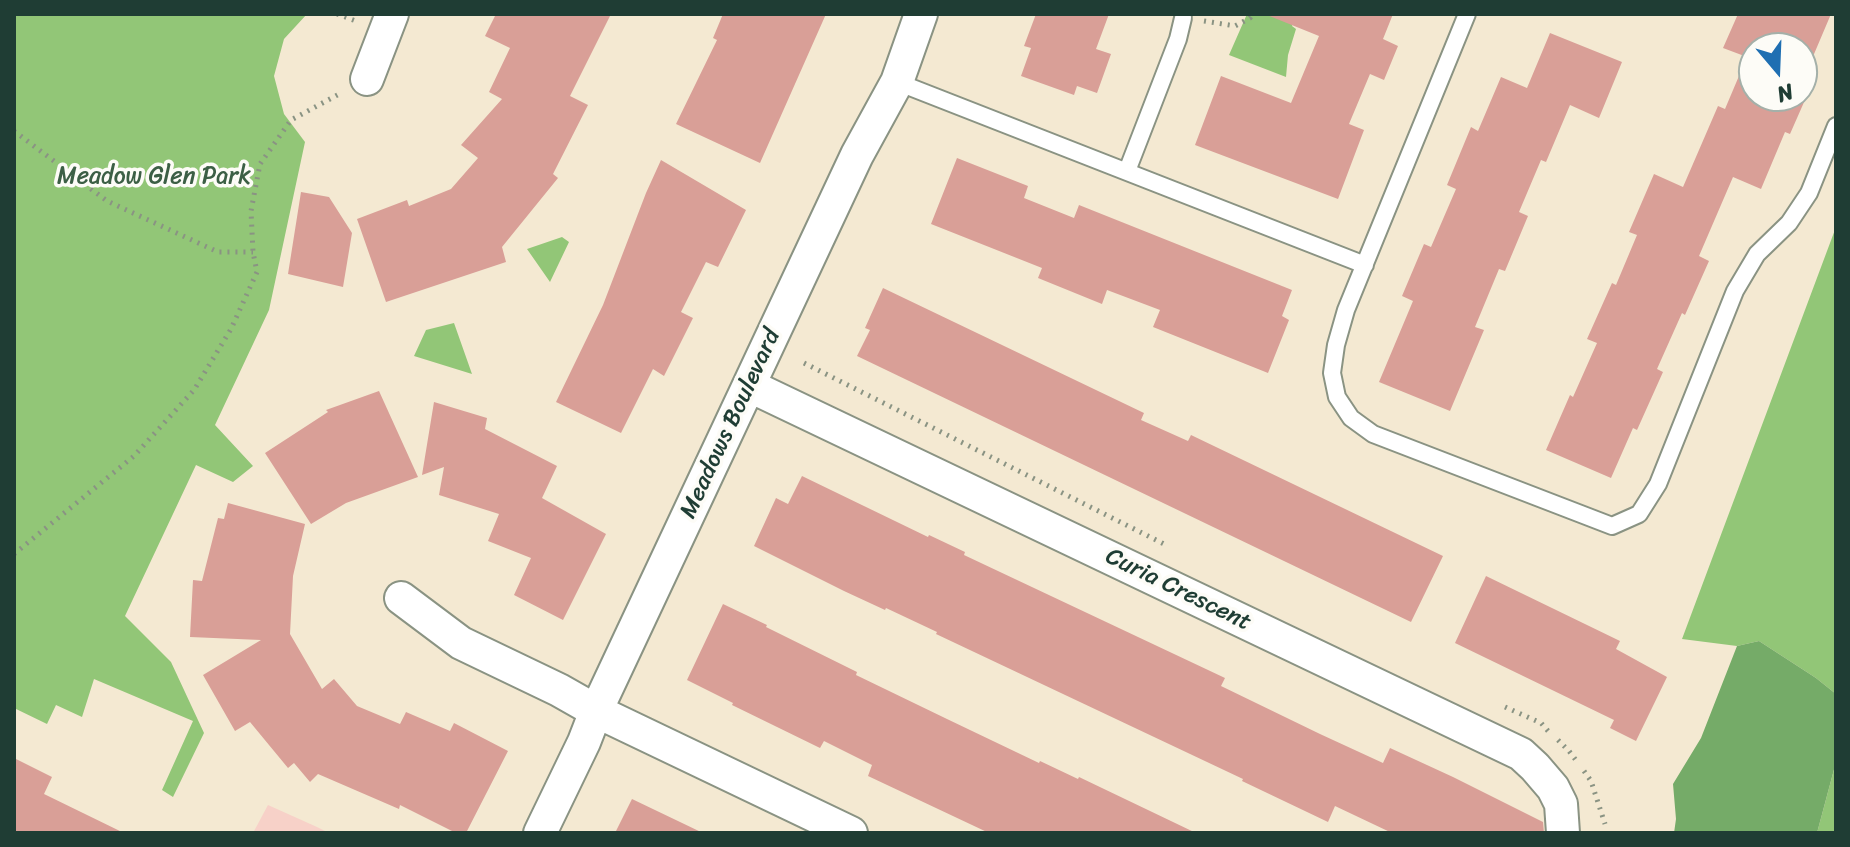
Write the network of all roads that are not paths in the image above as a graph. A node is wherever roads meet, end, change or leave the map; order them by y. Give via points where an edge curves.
1 (392, 14) edge
2 (921, 14) edge
3 (1467, 14) edge
4 (1183, 18) road end
5 (367, 79) road end
6 (897, 82) junction
7 (1836, 126) edge
8 (1127, 171) junction
9 (1365, 265) junction
10 (750, 386) junction
11 (401, 598) dead end
12 (596, 711) junction
13 (540, 833) edge
14 (851, 833) edge
15 (1563, 833) edge

1 - 5 street
2 - 6 street, Meadows Boulevard
3 - 9 lane
4 - 8 lane
6 - 8 lane
6 - 10 street, Meadows Boulevard via 857,155
7 - 9 lane via 1809,193 1789,223 1757,254 1735,291 1658,484 1639,514 1612,526 1373,434 1351,418 1337,397 1332,373 1339,333
8 - 9 lane
10 - 12 street, Meadows Boulevard
10 - 15 street, Curia Crescent via 1521,754 1553,788 1561,804
11 - 12 street via 461,643
12 - 13 street, Meadows Boulevard
12 - 14 street

